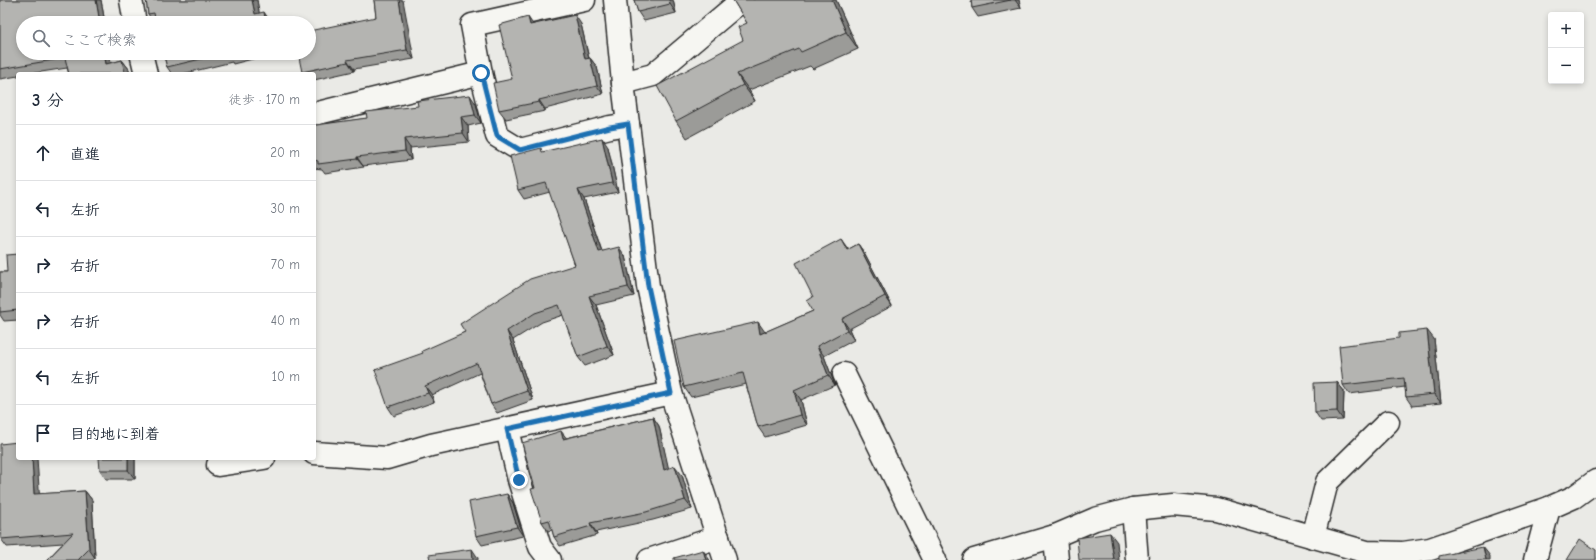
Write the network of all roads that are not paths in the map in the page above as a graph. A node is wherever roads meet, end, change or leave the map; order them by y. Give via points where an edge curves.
1 (131, 0) edge
2 (584, 0) edge
3 (615, 0) edge
4 (742, 0) edge
5 (134, 16) edge
6 (143, 60) edge
7 (146, 72) edge
8 (481, 73) junction
9 (623, 83) junction
10 (316, 114) edge
11 (628, 124) junction
12 (844, 374) dead end
13 (671, 393) junction
14 (1388, 422) dead end
15 (507, 429) junction
16 (316, 453) edge
17 (251, 460) edge
18 (218, 465) dead end
19 (1596, 482) edge
20 (1549, 508) junction
21 (1133, 509) junction
22 (1055, 536) junction
23 (718, 537) junction
24 (1313, 537) junction
25 (550, 560) edge
26 (649, 560) edge
27 (725, 560) edge
28 (935, 560) edge
29 (974, 560) edge
30 (1057, 560) edge
31 (1137, 560) edge
32 (1535, 560) edge

1 - 5 street
2 - 8 street via 472,25
3 - 9 street
4 - 9 street via 653,76
6 - 7 street
8 - 10 street
8 - 11 street via 497,136 520,150
9 - 11 street
11 - 13 street via 648,286
12 - 28 street
13 - 15 street
13 - 23 street
14 - 24 street via 1327,482
15 - 16 street via 431,445 387,458
15 - 25 street via 535,532 540,547
17 - 18 street
19 - 20 street via 1574,497
20 - 24 street via 1430,549 1403,553 1367,552
20 - 32 street
21 - 22 street via 1095,519
21 - 24 street via 1173,505 1216,509
21 - 31 street
22 - 29 street
22 - 30 street
23 - 26 street
23 - 27 street

